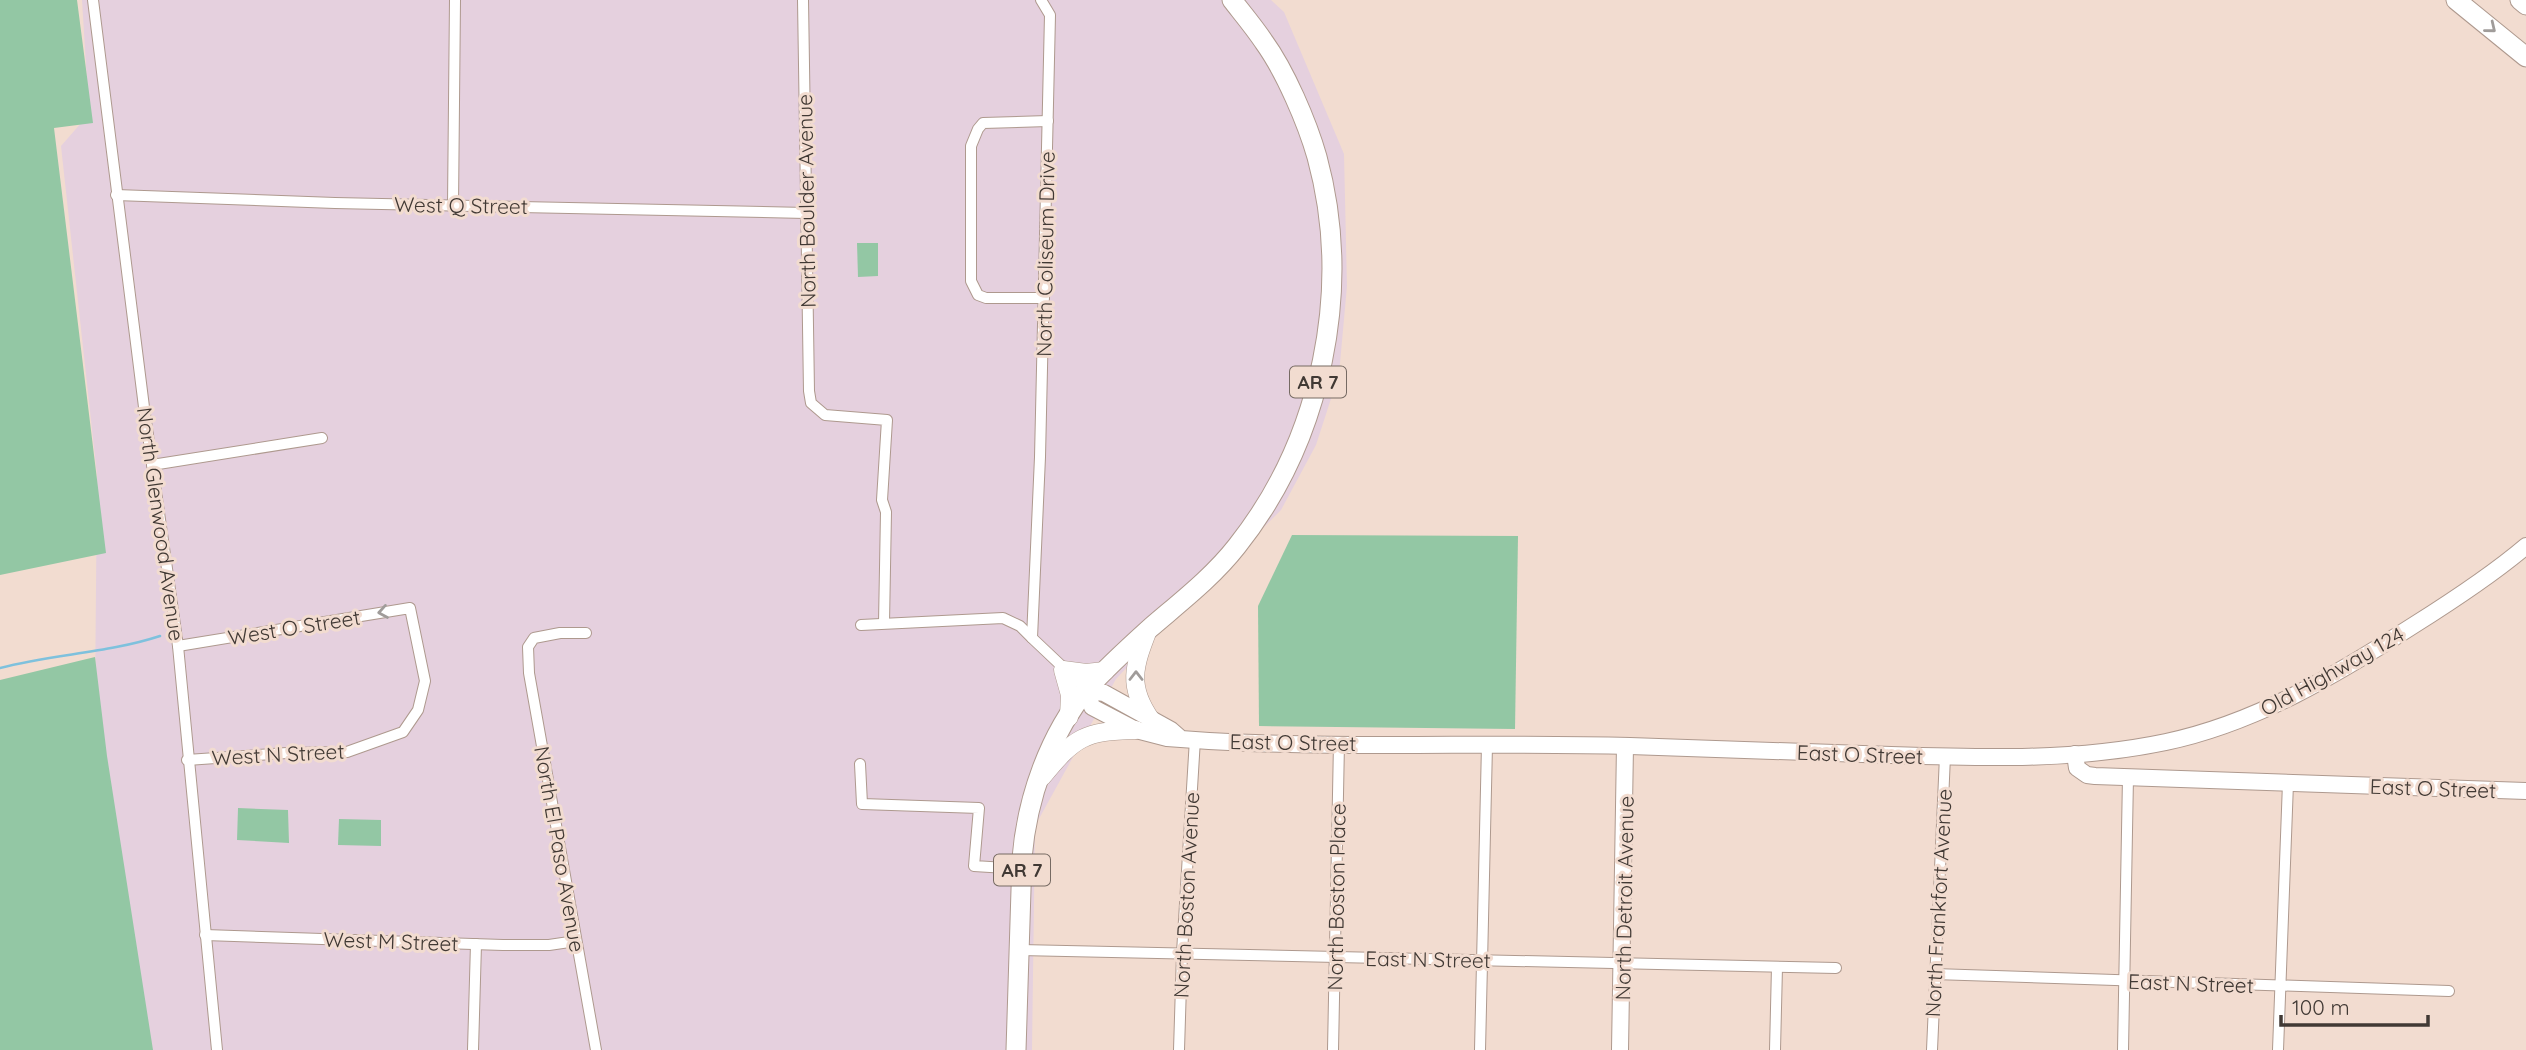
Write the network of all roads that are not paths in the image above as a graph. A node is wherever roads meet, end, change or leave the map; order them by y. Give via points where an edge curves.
1 (93, 0) edge
2 (455, 0) edge
3 (803, 0) edge
4 (1041, 0) edge
5 (1232, 0) edge
6 (2456, 0) edge
7 (2520, 0) edge
8 (2526, 5) edge
9 (2526, 57) edge
10 (1048, 121) junction
11 (116, 195) junction
12 (453, 205) junction
13 (806, 213) junction
14 (1044, 298) junction
15 (322, 438) dead end
16 (152, 464) junction
17 (2526, 546) edge
18 (410, 608) joint
19 (884, 623) junction
20 (861, 625) dead end
21 (1148, 630) junction
22 (586, 634) dead end
23 (1032, 638) junction
24 (178, 646) junction
25 (1063, 670) junction
26 (1105, 671) junction
27 (1087, 690) junction
28 (1068, 719) junction
29 (1144, 725) junction
30 (1187, 738) junction
31 (1339, 743) junction
32 (1487, 745) junction
33 (1625, 746) junction
34 (2075, 754) junction
35 (1945, 756) junction
36 (187, 760) junction
37 (860, 764) dead end
38 (2128, 777) junction
39 (1037, 782) junction
40 (2288, 783) junction
41 (2526, 791) edge
42 (1021, 869) junction
43 (205, 935) junction
44 (576, 942) junction
45 (476, 944) junction
46 (1020, 950) junction
47 (1182, 953) junction
48 (1336, 957) junction
49 (1482, 960) junction
50 (1623, 963) junction
51 (1777, 967) junction
52 (1836, 968) dead end
53 (1934, 974) junction
54 (2126, 980) junction
55 (2280, 986) junction
56 (2449, 991) dead end
57 (217, 1050) edge
58 (473, 1050) edge
59 (596, 1050) edge
60 (1016, 1050) edge
61 (1180, 1050) edge
62 (1333, 1050) edge
63 (1480, 1050) edge
64 (1620, 1050) edge
65 (1775, 1050) edge
66 (1932, 1050) edge
67 (2123, 1050) edge
68 (2278, 1050) edge

1 - 11 street, North Glenwood Avenue
2 - 12 street
3 - 13 street, North Boulder Avenue
4 - 10 street, North Coliseum Drive via 1050,15
5 - 21 highway, AR 7 via 1266,43 1295,99 1317,157 1328,216 1332,277 1328,338 1296,447 1270,499 1237,547
6 -> 9 highway
7 - 8 highway
10 - 14 street, North Coliseum Drive
10 - 14 street via 983,123 971,146 971,281 978,295 986,298
11 - 12 street, West Q Street
11 - 16 street, North Glenwood Avenue
12 - 13 street, West Q Street
13 - 19 street, North Boulder Avenue via 811,403 825,415 887,420 882,500 886,512
14 - 23 street, North Coliseum Drive
15 - 16 street
16 - 24 street, North Glenwood Avenue
17 - 34 street, Old Highway 124 via 2389,641 2268,708 2167,742
18 -> 24 street, West O Street
18 - 36 street, West N Street via 425,681 418,710 402,732 347,752
19 - 20 street
19 - 23 street via 1003,618
21 - 26 highway, AR 7
29 -> 21 main road via 1134,676
22 - 44 street, North El Paso Avenue via 534,638 528,647
23 - 25 street
24 - 36 street, North Glenwood Avenue
25 - 26 main road
25 - 27 street
25 - 28 main road via 1070,695
26 - 27 highway, AR 7
27 - 28 highway, AR 7
27 - 29 street, East O Street via 1092,707
28 - 39 highway, AR 7
29 - 30 street, East O Street via 1167,738
29 - 39 main road via 1087,735 1061,753
30 - 31 street, East O Street
30 - 47 street, North Boston Avenue
31 - 32 street, East O Street
31 - 48 street, North Boston Place
32 - 33 street, East O Street
32 - 49 street
33 - 35 street, East O Street
33 - 50 street, North Detroit Avenue
34 - 35 street, East O Street
34 - 38 street, East O Street via 2077,768 2087,775
35 - 53 street, North Frankfort Avenue
36 - 43 street, North Glenwood Avenue
37 - 42 street via 862,804 979,808 974,866
38 - 40 street, East O Street
38 - 54 street
39 - 42 highway, AR 7 via 1024,830
40 - 41 street, East O Street
40 - 55 street
42 - 46 highway, AR 7
43 - 45 street, West M Street
43 - 57 street, North Glenwood Avenue
44 - 45 street, West M Street
44 - 59 street, North El Paso Avenue
45 - 58 street
46 - 47 street, East N Street
46 - 60 highway, AR 7
47 - 48 street, East N Street
47 - 61 street, North Boston Avenue
48 - 49 street, East N Street
48 - 62 street, North Boston Place
49 - 50 street, East N Street
49 - 63 street
50 - 51 street, East N Street
50 - 64 street, North Detroit Avenue
51 - 52 street, East N Street
51 - 65 street
53 - 54 street, East N Street
53 - 66 street, North Frankfort Avenue
54 - 55 street, East N Street
54 - 67 street
55 - 56 street, East N Street
55 - 68 street

